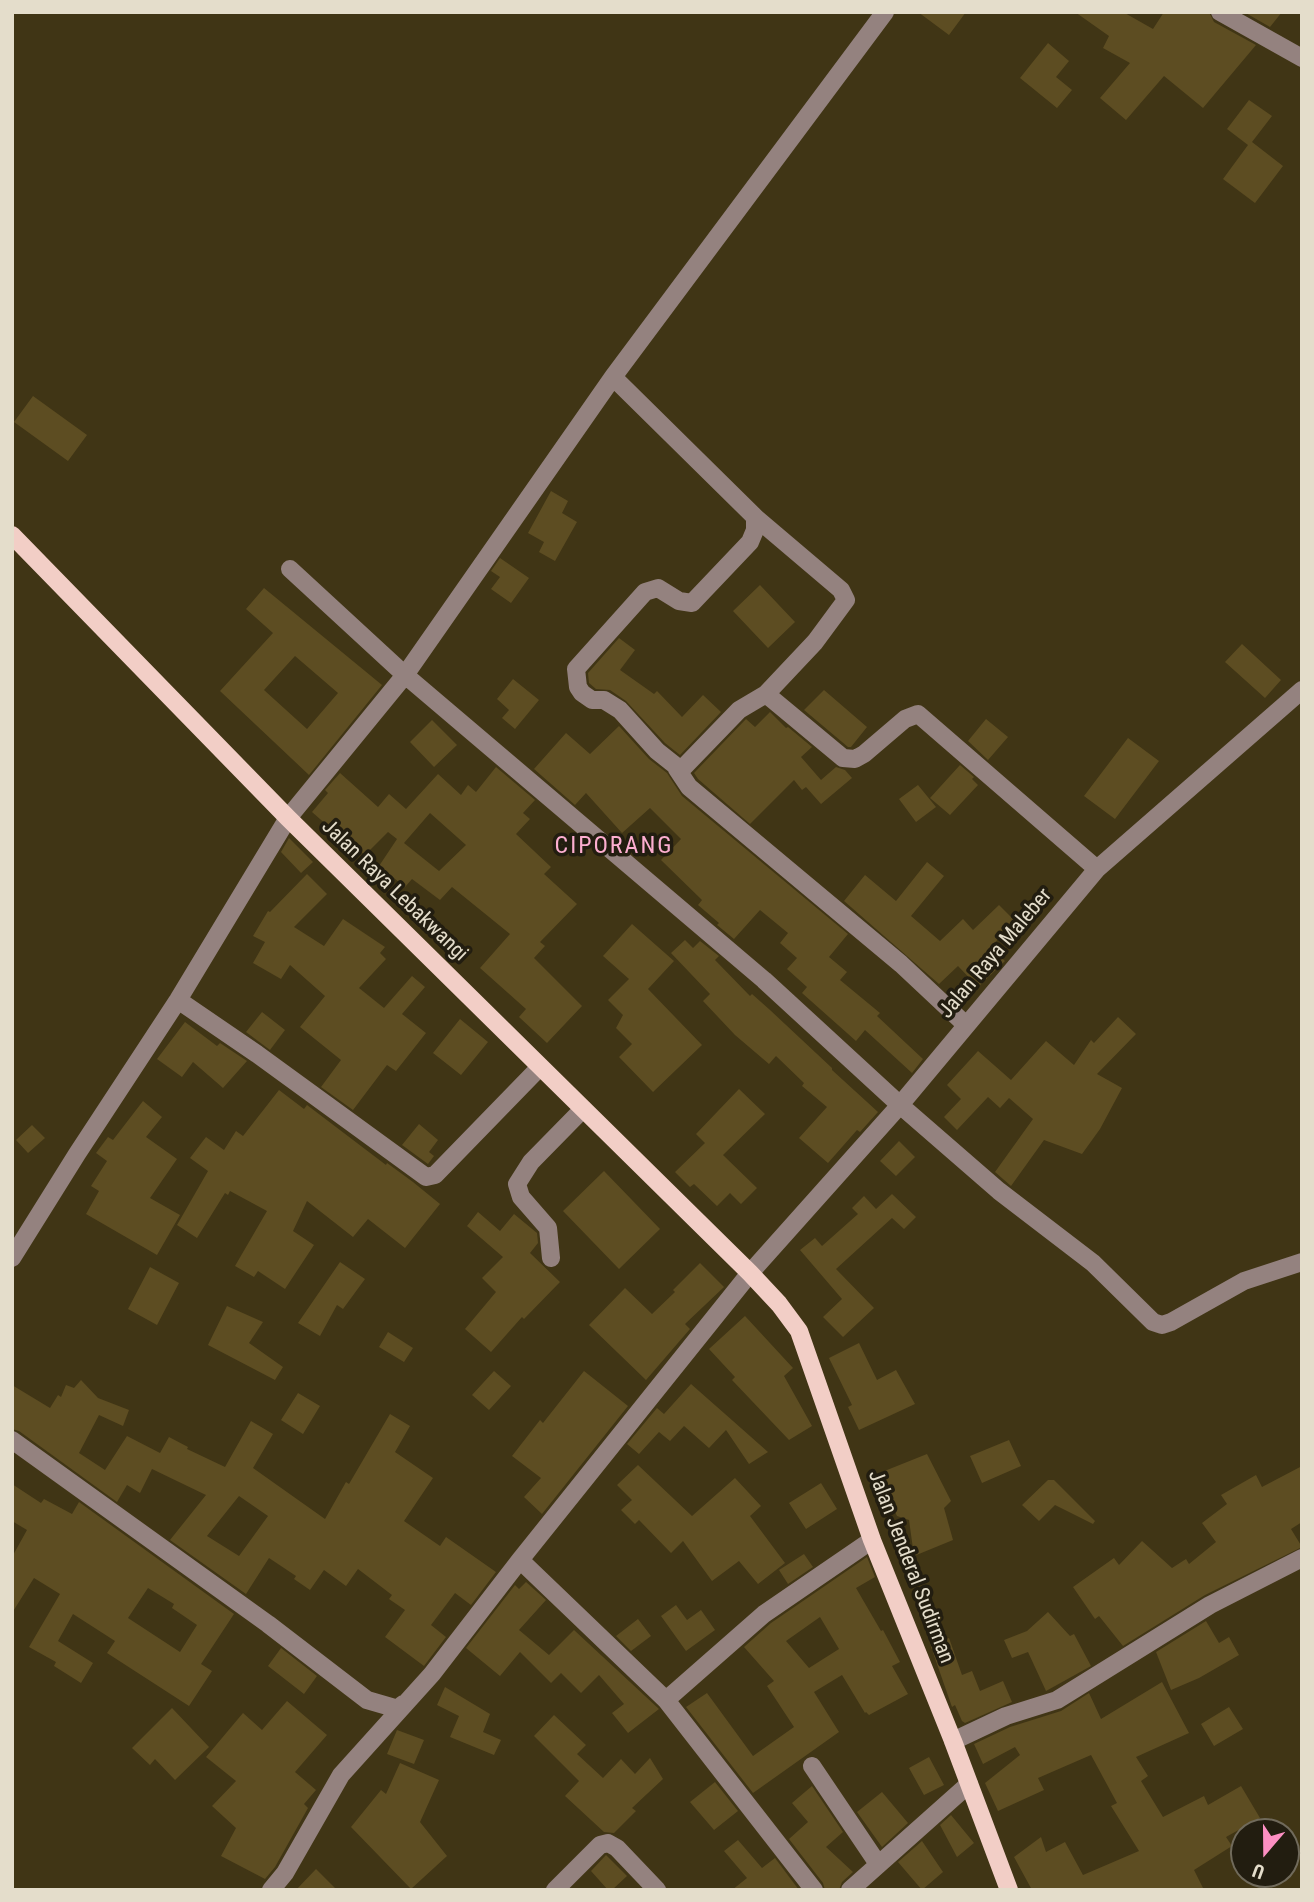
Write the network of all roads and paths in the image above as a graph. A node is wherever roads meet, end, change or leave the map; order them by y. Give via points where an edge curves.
1 (885, 12) edge
2 (1220, 12) edge
3 (1302, 58) edge
4 (613, 377) junction
5 (755, 517) junction
6 (12, 535) edge
7 (290, 569) dead end
8 (405, 675) junction
9 (1302, 690) edge
10 (766, 694) junction
11 (677, 769) junction
12 (288, 818) junction
13 (1097, 869) junction
14 (178, 1000) junction
15 (966, 1025) junction
16 (540, 1067) junction
17 (900, 1105) junction
18 (583, 1109) junction
19 (12, 1258) edge
20 (551, 1258) dead end
21 (1302, 1262) edge
22 (750, 1273) junction
23 (12, 1440) edge
24 (872, 1540) junction
25 (1302, 1558) edge
26 (520, 1560) junction
27 (666, 1700) junction
28 (403, 1703) junction
29 (953, 1741) junction
30 (812, 1766) dead end
31 (969, 1784) junction
32 (878, 1864) junction
33 (271, 1890) edge
34 (555, 1890) edge
35 (657, 1890) edge
36 (814, 1890) edge
37 (850, 1890) edge
38 (1009, 1890) edge

1 - 4 street
2 - 3 street
4 - 5 street
4 - 8 street
5 - 10 street via 841,590 846,600 815,642
5 - 11 street via 750,542 692,603 658,588 645,592 576,669 582,693 620,709
6 - 12 main road, Jalan Raya Lebakwangi
7 - 8 street
8 - 12 street
8 - 17 street via 764,980
9 - 13 street, Jalan Raya Maleber
10 - 11 street via 738,710
10 - 13 street via 843,758 864,754 905,719 918,714
11 - 15 street via 689,787 901,964
12 - 14 street
12 - 16 main road, Jalan Raya Lebakwangi
13 - 15 street, Jalan Raya Maleber
14 - 16 street via 426,1177 435,1175
14 - 19 street
15 - 17 street, Jalan Raya Maleber
16 - 18 main road, Jalan Raya Lebakwangi
17 - 21 street via 999,1191 1093,1263 1153,1322 1171,1322 1244,1281
17 - 22 street, Jalan Raya Maleber
18 - 20 street via 531,1162 517,1184 521,1197 548,1228
18 - 22 main road, Jalan Raya Lebakwangi
22 - 24 main road, Jalan Jenderal Sudirman via 799,1331
22 - 26 street, Jalan Raya Maleber
23 - 28 street via 368,1700 398,1709
24 - 27 street via 764,1614
24 - 29 main road, Jalan Jenderal Sudirman
25 - 29 street via 1210,1605 1057,1700 1006,1716
26 - 27 street
26 - 28 street, Jalan Raya Maleber via 432,1674
27 - 36 street
28 - 33 street, Jalan Raya Maleber via 341,1775
29 - 31 main road, Jalan Jenderal Sudirman
30 - 32 street
31 - 32 street
31 - 38 main road, Jalan Jenderal Sudirman
32 - 37 street
34 - 35 street via 600,1845 608,1843

